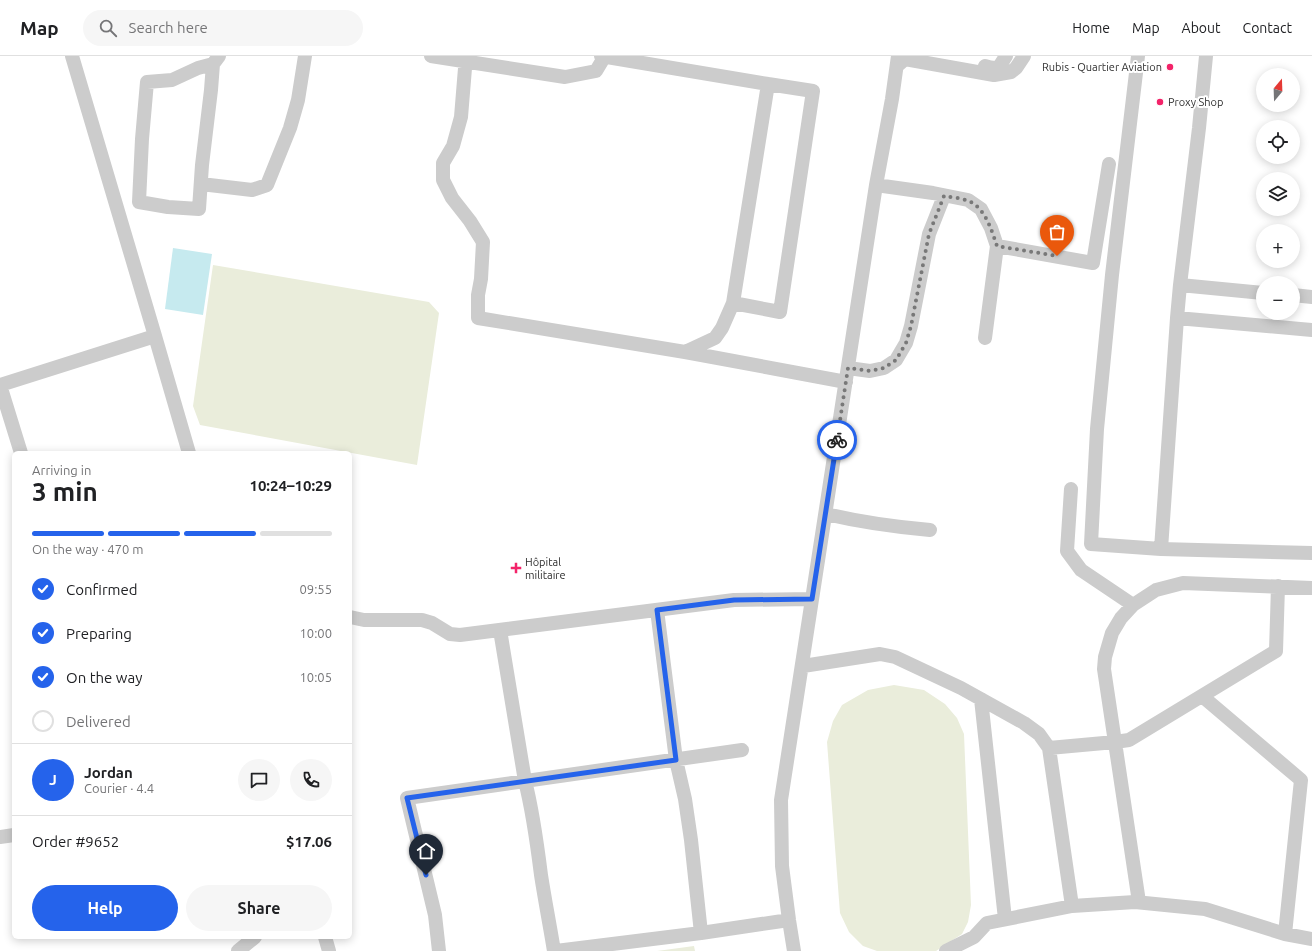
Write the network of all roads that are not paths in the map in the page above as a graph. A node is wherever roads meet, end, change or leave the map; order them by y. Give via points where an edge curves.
1 (72, 56) edge
2 (305, 56) edge
3 (431, 56) edge
4 (604, 56) edge
5 (931, 56) edge
6 (1006, 56) edge
7 (1024, 56) edge
8 (1138, 56) edge
9 (1206, 56) edge
10 (466, 59) edge
11 (898, 59) edge
12 (216, 60) edge
13 (768, 84) junction
14 (1110, 164) dead end
15 (201, 184) junction
16 (876, 185) junction
17 (944, 196) junction
18 (997, 246) junction
19 (1180, 285) junction
20 (1256, 292) edge
21 (1300, 296) edge
22 (1312, 297) edge
23 (733, 303) junction
24 (1177, 318) junction
25 (1312, 330) edge
26 (155, 336) junction
27 (985, 338) dead end
28 (686, 352) junction
29 (847, 375) junction
30 (20, 451) edge
31 (188, 451) edge
32 (1071, 489) dead end
33 (826, 514) junction
34 (930, 530) dead end
35 (1161, 549) junction
36 (1312, 553) edge
37 (1278, 586) junction
38 (1312, 588) edge
39 (812, 599) junction
40 (1133, 605) junction
41 (657, 610) junction
42 (352, 617) edge
43 (500, 630) junction
44 (803, 666) junction
45 (1202, 696) junction
46 (981, 699) junction
47 (1115, 742) junction
48 (1049, 748) junction
49 (742, 750) dead end
50 (676, 760) junction
51 (1306, 779) edge
52 (525, 781) junction
53 (12, 836) edge
54 (0, 838) edge
55 (1139, 902) junction
56 (1072, 906) junction
57 (1005, 919) junction
58 (789, 920) junction
59 (701, 933) junction
60 (1285, 934) junction
61 (326, 939) edge
62 (1312, 939) edge
63 (975, 944) edge
64 (329, 951) edge
65 (439, 951) edge
66 (555, 951) edge
67 (794, 951) edge
68 (946, 951) edge

1 - 26 street
2 - 15 street via 298,100 290,128 267,186 252,190
3 - 10 street
4 - 10 street via 596,71 566,77
4 - 13 street
5 - 6 street via 992,68 999,67
7 - 11 street via 1011,72 994,75
8 - 35 street via 1097,429 1090,544
9 - 19 street
10 - 28 street via 461,117 453,146 443,163 442,180 483,242 478,318
11 - 16 street
12 - 15 street
12 - 15 street via 172,80 147,82 139,202 199,209
13 - 23 street
13 - 23 street via 813,91 780,312
14 - 18 street via 1093,262
16 - 17 street
16 - 29 street
17 - 18 street via 968,200 981,209
17 - 29 street via 929,234 906,343 896,360 884,368
18 - 27 street
19 - 20 street
19 - 24 street
21 - 22 street
23 - 28 street via 715,338
24 - 25 street
24 - 35 street
26 - 30 street via 0,385
26 - 31 street
28 - 29 street
29 - 33 street
32 - 40 street via 1067,551 1082,570
33 - 34 street
33 - 39 street
35 - 36 street
37 - 38 street
37 - 40 street via 1183,583 1156,590
37 - 45 street via 1276,651
39 - 41 street via 734,600
39 - 44 street
40 - 47 street via 1112,633 1105,657 1104,669
41 - 43 street
41 - 50 street
42 - 43 street via 364,620 422,620 450,634 460,635
43 - 52 street
44 - 46 street via 880,654 895,657
44 - 58 street via 781,800 782,866
45 - 47 street via 1129,740
45 - 51 street
46 - 48 street via 1024,723 1039,734
46 - 57 street
47 - 48 street
47 - 55 street
48 - 56 street
49 - 50 street
50 - 52 street
50 - 59 street via 686,806
51 - 60 street
52 - 65 street via 407,798 435,915
52 - 66 street
53 - 54 street
55 - 56 street
55 - 60 street via 1205,909
56 - 57 street
57 - 63 street via 987,922
58 - 59 street
58 - 67 street
59 - 66 street
60 - 62 street
61 - 64 street
63 - 68 street

